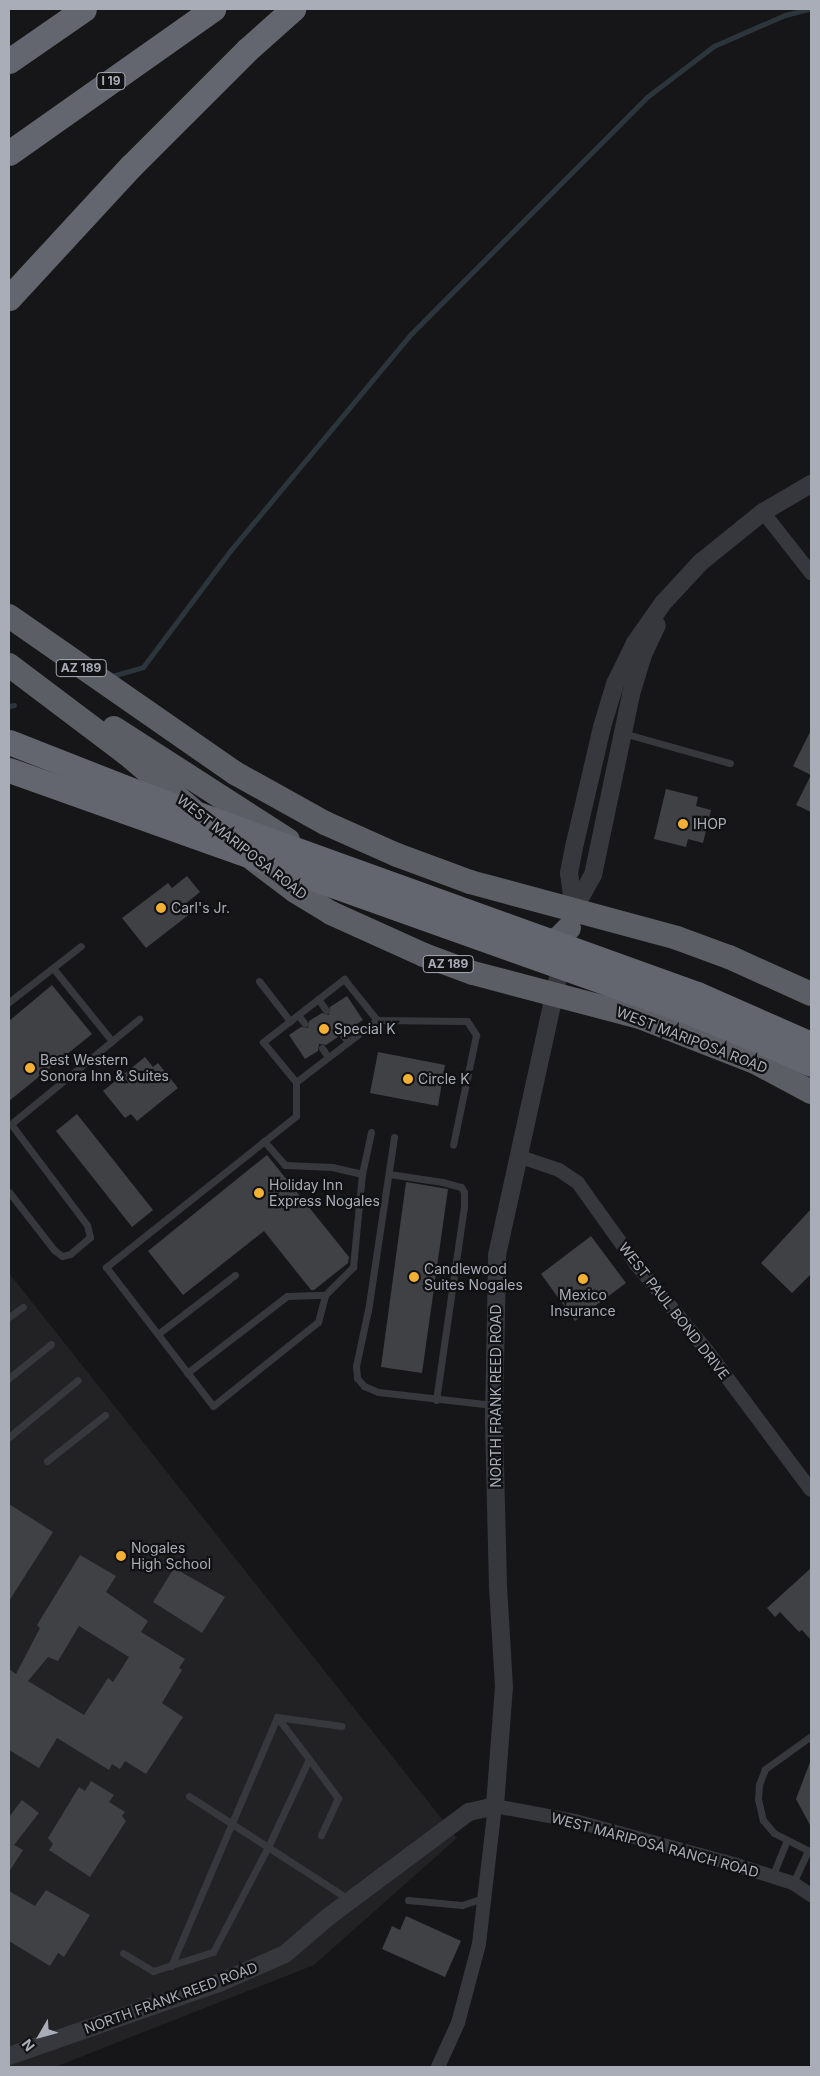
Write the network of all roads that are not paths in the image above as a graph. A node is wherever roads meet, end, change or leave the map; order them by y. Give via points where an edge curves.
1 (84, 9) edge
2 (213, 9) edge
3 (293, 9) edge
4 (9, 61) edge
5 (9, 153) edge
6 (9, 298) edge
7 (811, 484) edge
8 (764, 512) junction
9 (811, 573) edge
10 (688, 576) junction
11 (9, 616) edge
12 (9, 665) edge
13 (602, 728) junction
14 (622, 733) junction
15 (9, 742) edge
16 (131, 747) junction
17 (730, 763) dead end
18 (9, 770) edge
19 (572, 918) junction
20 (81, 946) dead end
21 (53, 968) junction
22 (259, 981) dead end
23 (554, 993) junction
24 (811, 994) edge
25 (318, 999) junction
26 (9, 1002) edge
27 (693, 1003) junction
28 (326, 1010) dead end
29 (298, 1015) junction
30 (139, 1019) dead end
31 (376, 1020) junction
32 (290, 1021) junction
33 (305, 1024) dead end
34 (342, 1034) dead end
35 (112, 1041) junction
36 (348, 1042) junction
37 (811, 1044) edge
38 (322, 1048) dead end
39 (328, 1057) junction
40 (811, 1064) edge
41 (296, 1082) junction
42 (811, 1092) edge
43 (10, 1125) edge
44 (371, 1132) dead end
45 (394, 1137) dead end
46 (264, 1141) junction
47 (453, 1144) dead end
48 (518, 1156) junction
49 (362, 1174) junction
50 (389, 1174) junction
51 (9, 1192) edge
52 (234, 1275) dead end
53 (324, 1295) junction
54 (23, 1307) dead end
55 (9, 1317) edge
56 (158, 1334) junction
57 (51, 1344) dead end
58 (188, 1373) junction
59 (9, 1378) edge
60 (78, 1380) dead end
61 (436, 1400) junction
62 (494, 1404) junction
63 (105, 1415) dead end
64 (9, 1437) edge
65 (48, 1461) dead end
66 (811, 1490) edge
67 (277, 1717) junction
68 (341, 1726) dead end
69 (811, 1736) edge
70 (309, 1759) junction
71 (189, 1796) dead end
72 (495, 1806) junction
73 (232, 1823) junction
74 (321, 1835) dead end
75 (786, 1840) junction
76 (268, 1847) junction
77 (810, 1851) edge
78 (772, 1877) junction
79 (793, 1883) junction
80 (811, 1895) edge
81 (484, 1898) junction
82 (351, 1900) junction
83 (408, 1900) dead end
84 (123, 1953) dead end
85 (170, 1966) junction
86 (9, 2056) edge
87 (438, 2067) edge

1 - 4 highway
2 - 5 highway, I 19
3 - 6 highway via 247,50 131,166
7 - 8 street
8 - 9 street
8 - 10 street via 722,544
10 - 13 street via 653,615 635,643 615,684
10 - 14 street via 656,626 642,657
11 - 19 highway, AZ 189 via 242,777 334,827 397,855
12 - 16 highway, WEST MARIPOSA ROAD / AZ 189
13 - 14 street
13 - 19 street via 569,873
14 - 17 lane
14 - 19 street via 593,875
15 - 27 highway, bridge
16 - 19 highway via 358,879 450,916 528,943 541,944 559,938
16 - 23 highway, WEST MARIPOSA ROAD / AZ 189 via 227,839 294,891 331,913 473,973
18 - 27 highway, bridge
19 - 23 street, NORTH FRANK REED ROAD
19 - 24 highway, AZ 189 via 677,938 729,956
20 - 21 lane
21 - 26 lane
21 - 35 lane
22 - 32 lane
23 - 42 highway, WEST MARIPOSA ROAD / AZ 189 via 649,1020 755,1062
23 - 48 street, NORTH FRANK REED ROAD
25 - 28 lane
25 - 29 lane
25 - 31 lane via 344,979
27 - 37 highway
27 - 40 highway via 758,1040
29 - 32 lane
29 - 33 lane
30 - 35 lane
31 - 36 lane
31 - 47 lane via 467,1021 476,1035
32 - 41 lane via 263,1042
34 - 36 lane
35 - 43 lane
36 - 39 lane
38 - 39 lane
39 - 41 lane
41 - 46 lane via 296,1116
43 - 51 lane via 87,1225 90,1237 70,1254 62,1256
44 - 49 lane
45 - 50 lane
46 - 49 lane via 286,1165 332,1167
46 - 56 lane via 106,1267
48 - 62 street, NORTH FRANK REED ROAD via 497,1255
48 - 66 street, WEST PAUL BOND DRIVE via 559,1170 578,1183 636,1264 708,1352
49 - 53 lane via 353,1267
50 - 61 lane via 442,1182 460,1187 464,1192
50 - 61 lane via 356,1366 357,1378 364,1386 378,1392
52 - 56 lane
53 - 58 lane via 286,1296
53 - 58 lane via 318,1322 213,1406
54 - 55 lane
56 - 58 lane
57 - 59 lane
60 - 64 lane
61 - 62 lane
62 - 72 street, NORTH FRANK REED ROAD via 504,1687
63 - 65 lane
67 - 68 lane
67 - 70 lane
67 - 73 lane
69 - 75 lane via 766,1769 759,1785 758,1799 763,1820 774,1833
70 - 74 lane via 338,1798
70 - 76 lane
71 - 73 lane
72 - 78 street, WEST MARIPOSA RANCH ROAD via 575,1821
72 - 81 street, NORTH FRANK REED ROAD
72 - 82 street, NORTH FRANK REED ROAD via 469,1812
73 - 76 lane
73 - 85 lane
75 - 77 lane
75 - 78 lane
76 - 82 lane
76 - 85 lane via 213,1952
77 - 79 lane
78 - 79 street, WEST MARIPOSA RANCH ROAD
79 - 80 street, WEST MARIPOSA RANCH ROAD
81 - 83 lane via 462,1905
81 - 87 street, NORTH FRANK REED ROAD via 478,1944 458,2023
82 - 86 street, NORTH FRANK REED ROAD via 285,1954 219,1983
84 - 85 lane via 154,1971

